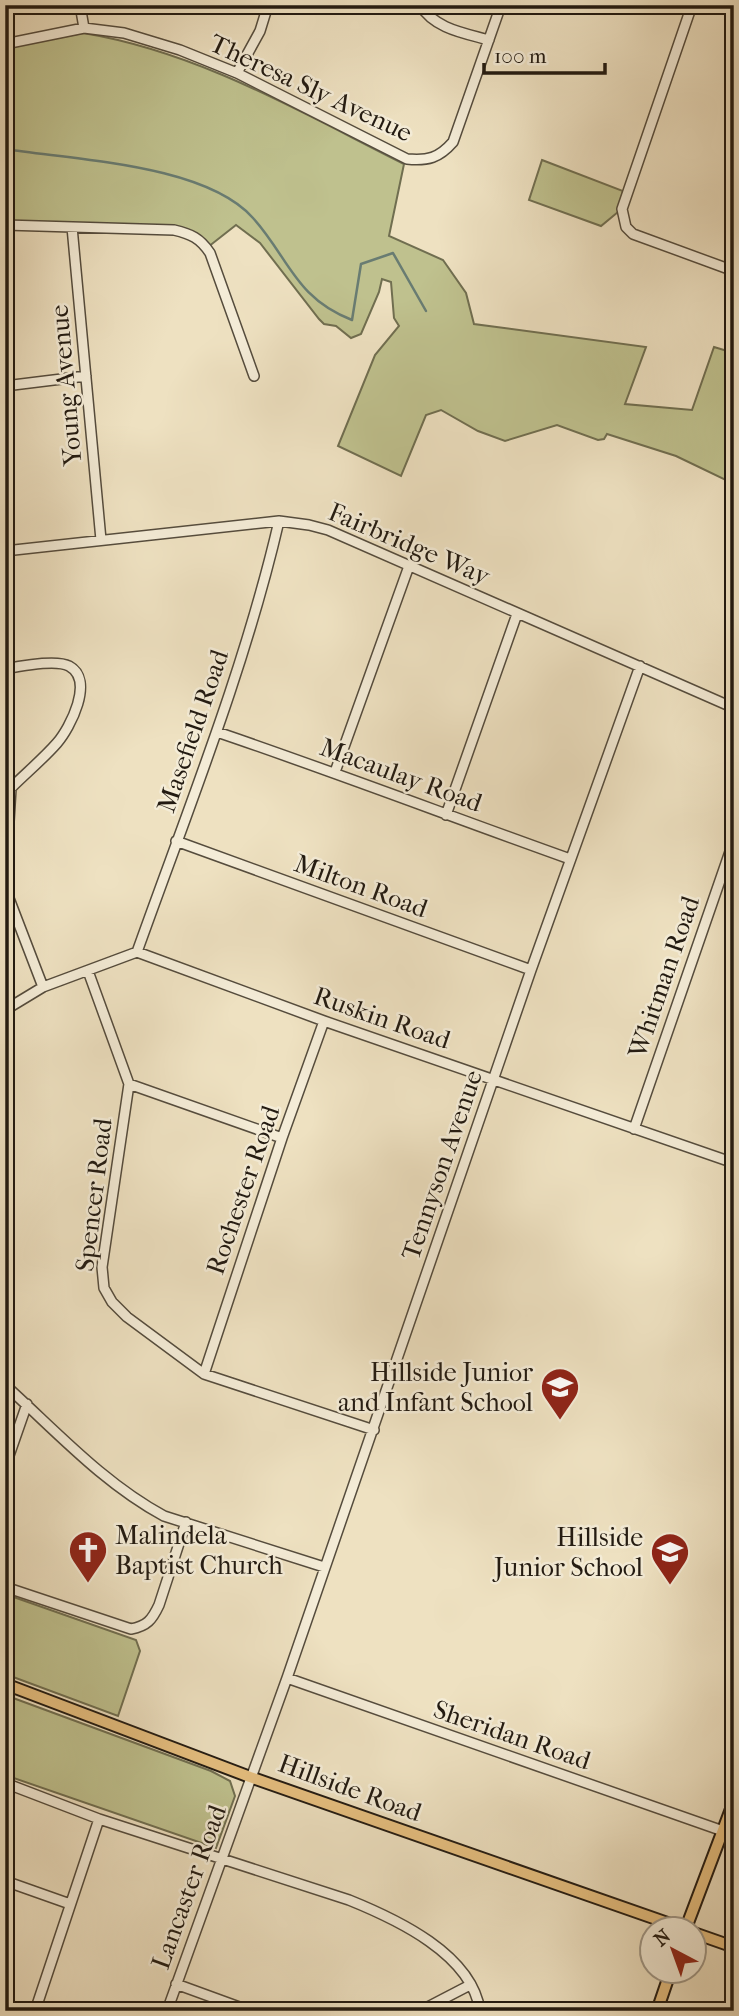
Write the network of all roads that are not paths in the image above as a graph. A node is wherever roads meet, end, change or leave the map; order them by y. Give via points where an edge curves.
1 (80, 5) edge
2 (268, 5) edge
3 (420, 5) edge
4 (501, 5) edge
5 (692, 5) edge
6 (84, 29) junction
7 (489, 40) junction
8 (5, 44) edge
9 (237, 73) junction
10 (5, 225) edge
11 (72, 227) junction
12 (734, 271) edge
13 (86, 376) junction
14 (254, 376) dead end
15 (5, 386) edge
16 (279, 521) junction
17 (101, 540) junction
18 (5, 551) edge
19 (409, 566) junction
20 (517, 614) junction
21 (640, 666) junction
22 (5, 669) edge
23 (734, 708) edge
24 (217, 732) junction
25 (335, 772) junction
26 (8, 787) edge
27 (446, 815) junction
28 (734, 839) edge
29 (176, 841) junction
30 (570, 859) junction
31 (136, 951) junction
32 (531, 970) junction
33 (88, 971) junction
34 (43, 987) junction
35 (5, 1010) edge
36 (324, 1021) junction
37 (494, 1079) junction
38 (129, 1084) junction
39 (634, 1129) junction
40 (282, 1138) junction
41 (734, 1163) edge
42 (204, 1374) junction
43 (5, 1385) edge
44 (27, 1404) junction
45 (374, 1430) junction
46 (5, 1466) edge
47 (186, 1522) junction
48 (324, 1567) junction
49 (5, 1587) edge
50 (287, 1678) junction
51 (5, 1684) edge
52 (250, 1776) junction
53 (5, 1783) edge
54 (734, 1801) edge
55 (99, 1819) junction
56 (723, 1831) junction
57 (221, 1858) junction
58 (5, 1881) edge
59 (71, 1904) junction
60 (644, 1914) edge
61 (690, 1914) edge
62 (708, 1938) edge
63 (734, 1947) edge
64 (176, 1984) junction
65 (666, 1984) edge
66 (470, 1985) junction
67 (35, 2011) edge
68 (167, 2011) edge
69 (250, 2011) edge
70 (419, 2011) edge
71 (480, 2011) edge
72 (657, 2011) edge

1 - 6 street
2 - 9 street via 260,31
3 - 7 street via 445,27
4 - 7 street, Theresa Sly Avenue
5 - 12 street via 622,209 623,220 633,234
6 - 8 street, Theresa Sly Avenue
6 - 9 street, Theresa Sly Avenue via 135,36
7 - 9 street, Theresa Sly Avenue via 453,142 430,160 407,159
10 - 11 street
11 - 13 street, Young Avenue
11 - 14 street via 173,230 202,242
13 - 15 street
13 - 17 street, Young Avenue
16 - 17 street, Fairbridge Way
16 - 19 street, Fairbridge Way via 328,530
16 - 24 street, Masefield Road
17 - 18 street, Fairbridge Way
19 - 20 street, Fairbridge Way
19 - 25 street
20 - 21 street, Fairbridge Way
20 - 27 street
21 - 23 street, Fairbridge Way
21 - 30 street, Tennyson Avenue
22 - 26 street via 57,663 76,672 80,684 80,697 64,733
24 - 25 street, Macaulay Road
24 - 29 street, Masefield Road
25 - 27 street, Macaulay Road
26 - 34 street via 5,888
27 - 30 street, Macaulay Road
28 - 39 street, Whitman Road
29 - 31 street, Masefield Road
29 - 32 street, Milton Road
30 - 32 street, Tennyson Avenue
31 - 33 street
31 - 36 street, Ruskin Road
32 - 37 street, Tennyson Avenue
33 - 34 street
33 - 38 street, Spencer Road
34 - 35 street
36 - 37 street, Ruskin Road
36 - 40 street, Rochester Road
37 - 39 street, Ruskin Road
37 - 45 street, Tennyson Avenue
38 - 40 street
38 - 42 street, Spencer Road via 102,1267 104,1287 127,1317
39 - 41 street, Ruskin Road
40 - 42 street, Rochester Road
42 - 45 street, Spencer Road
43 - 44 street
44 - 46 street
44 - 47 street via 139,1503
45 - 48 street, Tennyson Avenue
47 - 48 street
47 - 49 street via 159,1605 143,1627 131,1629
48 - 50 street, Tennyson Avenue
50 - 52 street, Lancaster Road
50 - 56 street, Sheridan Road
51 - 52 main road, Hillside Road
52 - 57 street, Lancaster Road
52 - 60 main road, Hillside Road
53 - 55 street
54 - 56 main road
55 - 57 street
55 - 59 street
56 - 61 main road
57 - 64 street, Lancaster Road
57 - 66 street via 387,1916 436,1947
58 - 59 street
59 - 67 street
62 - 63 main road
64 - 68 street, Lancaster Road
64 - 69 street
65 - 72 main road
66 - 70 street
66 - 71 street

